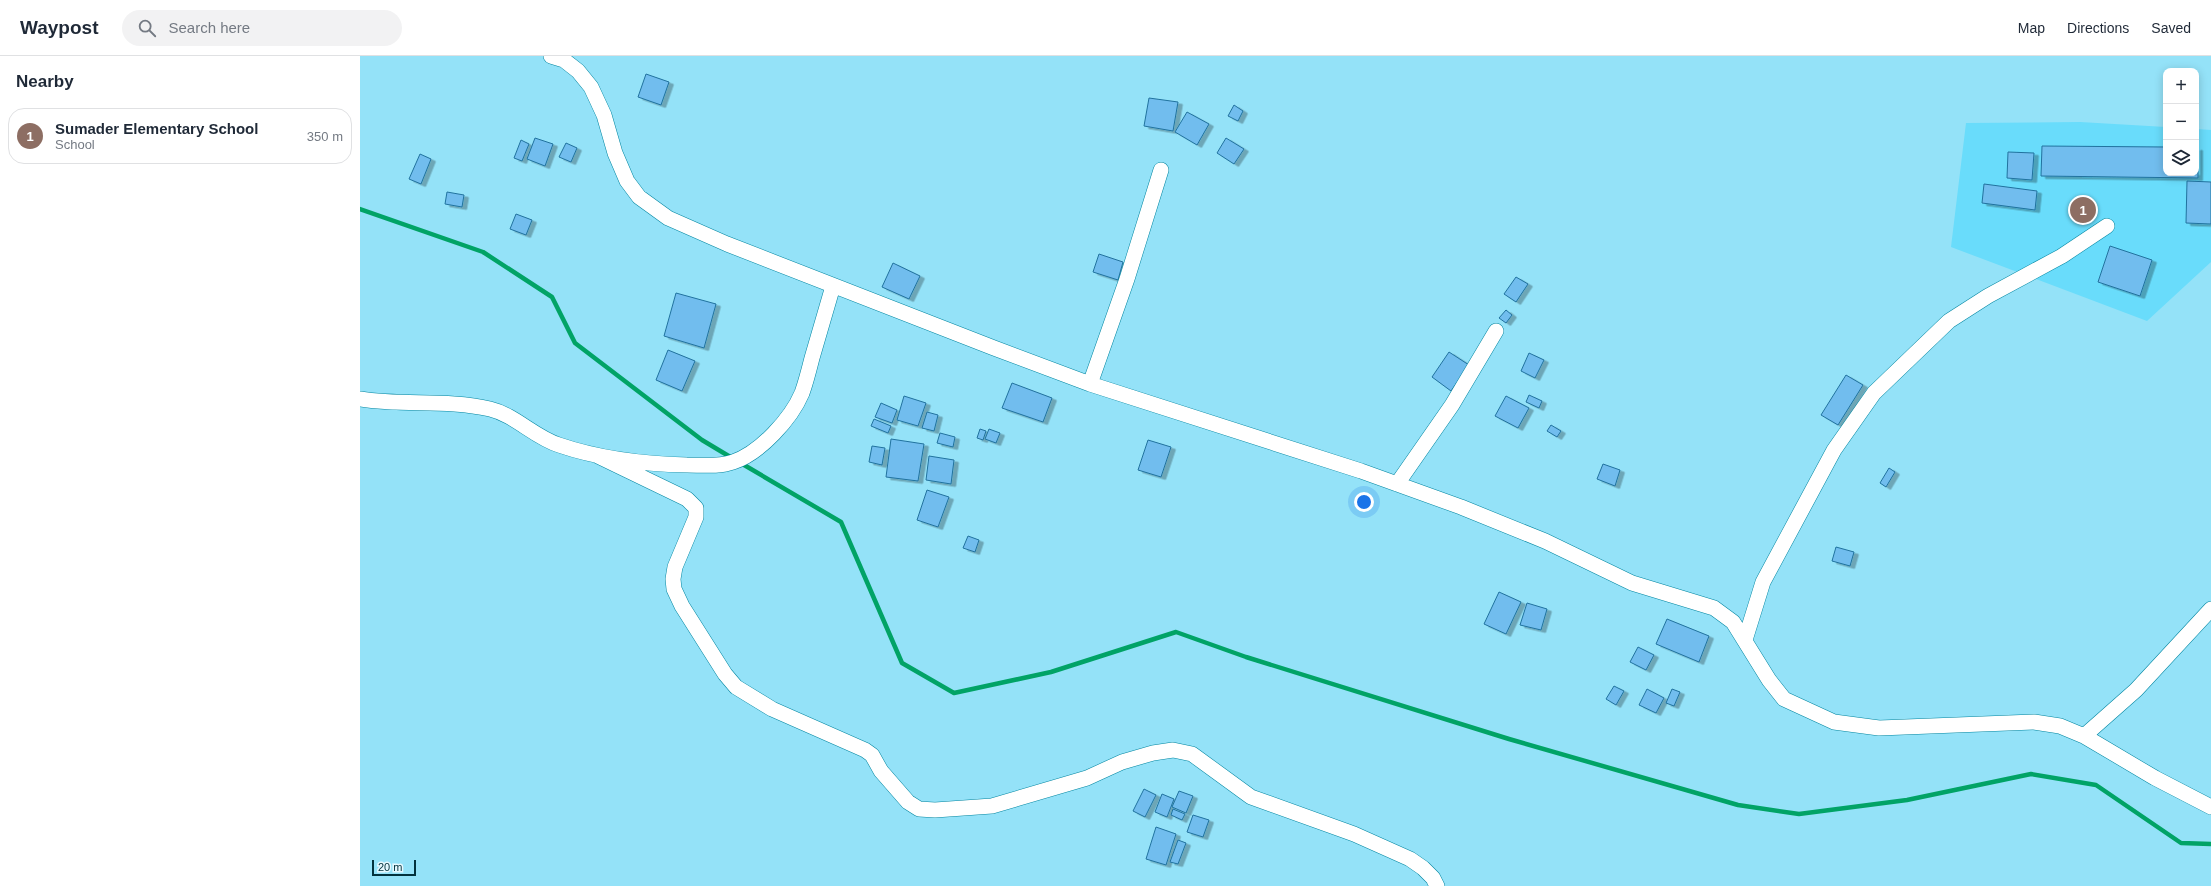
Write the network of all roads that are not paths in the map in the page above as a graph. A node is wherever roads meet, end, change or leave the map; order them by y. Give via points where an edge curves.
1 (551, 56) edge
2 (1161, 170) dead end
3 (2107, 226) dead end
4 (833, 286) junction
5 (1496, 331) dead end
6 (1090, 384) junction
7 (360, 399) edge
8 (598, 456) junction
9 (1397, 484) junction
10 (2211, 609) edge
11 (1745, 640) junction
12 (2084, 736) junction
13 (2211, 807) edge
14 (1437, 886) edge

1 - 4 street via 564,60 578,70 591,87 604,115 615,153 627,181 639,197 653,209 727,244
2 - 6 street
3 - 11 street via 2062,256 1988,296 1949,321 1874,393 1834,450 1763,582
4 - 6 street
4 - 8 street via 802,393 784,424 756,449 733,462 709,465 660,464
5 - 9 street via 1452,405
6 - 9 street
7 - 8 street via 376,402 450,403 491,409 558,445
8 - 14 street via 687,499 696,508 696,517 675,567 674,590 736,687 772,709 866,750 877,761 881,771 895,789 908,802 919,808 934,810 992,806 1087,778 1122,762 1173,750 1192,754 1251,797 1354,834 1410,859 1434,878
9 - 11 street via 1545,541 1632,583 1714,608 1733,622
10 - 12 street via 2136,690
11 - 12 street via 1769,680 1784,698 1834,722 1879,728 2034,722 2060,726
12 - 13 street via 2155,778

